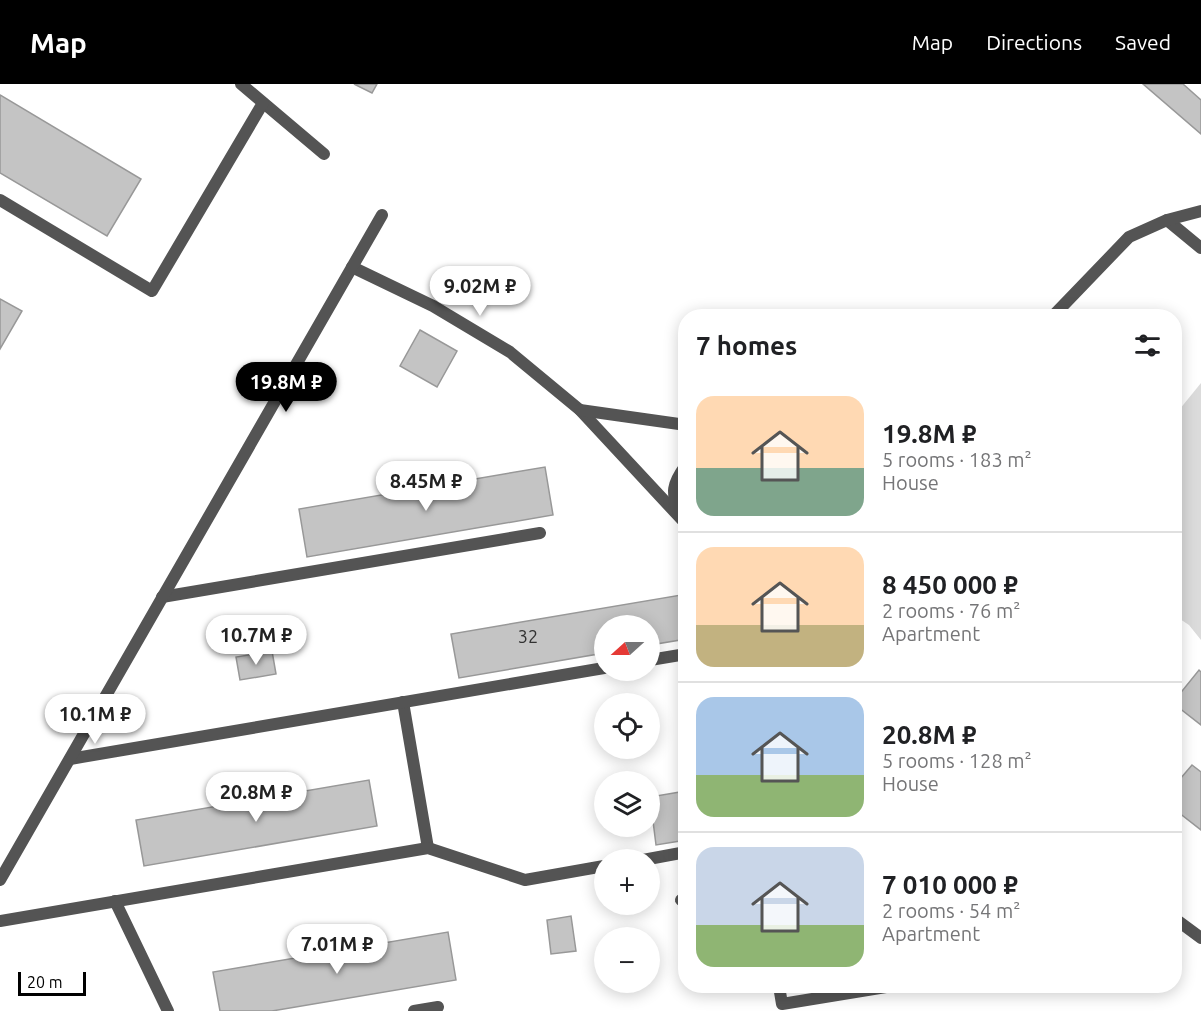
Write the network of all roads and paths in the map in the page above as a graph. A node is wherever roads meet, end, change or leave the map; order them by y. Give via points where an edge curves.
1 (241, 84) edge
2 (263, 103) junction
3 (324, 154) dead end
4 (0, 201) edge
5 (1201, 211) edge
6 (382, 215) dead end
7 (1167, 220) junction
8 (1201, 248) edge
9 (352, 267) junction
10 (1060, 309) edge
11 (580, 410) junction
12 (678, 424) edge
13 (678, 477) edge
14 (678, 509) edge
15 (678, 516) edge
16 (540, 533) dead end
17 (162, 597) junction
18 (678, 655) edge
19 (660, 658) edge
20 (594, 670) edge
21 (403, 702) junction
22 (70, 759) junction
23 (429, 848) junction
24 (678, 854) edge
25 (660, 857) edge
26 (594, 868) edge
27 (0, 880) edge
28 (115, 901) junction
29 (0, 921) edge
30 (1182, 924) edge
31 (1201, 938) edge
32 (780, 993) edge
33 (849, 993) edge
34 (438, 1007) dead end
35 (168, 1011) edge
36 (414, 1011) edge

1 - 2 street
2 - 3 street
2 - 4 street via 152,291
5 - 7 street
6 - 9 street
7 - 8 street
7 - 10 street via 1129,237
9 - 11 street via 433,306 510,352
9 - 17 street
11 - 12 street
11 - 15 street
13 - 14 street via 673,498
16 - 17 street
17 - 22 street
18 - 19 street
20 - 21 street
21 - 22 street
21 - 23 street
22 - 27 street
23 - 26 street via 525,880
23 - 28 street
24 - 25 street
28 - 29 street
28 - 35 street
30 - 31 street
32 - 33 street via 782,1004
34 - 36 street

